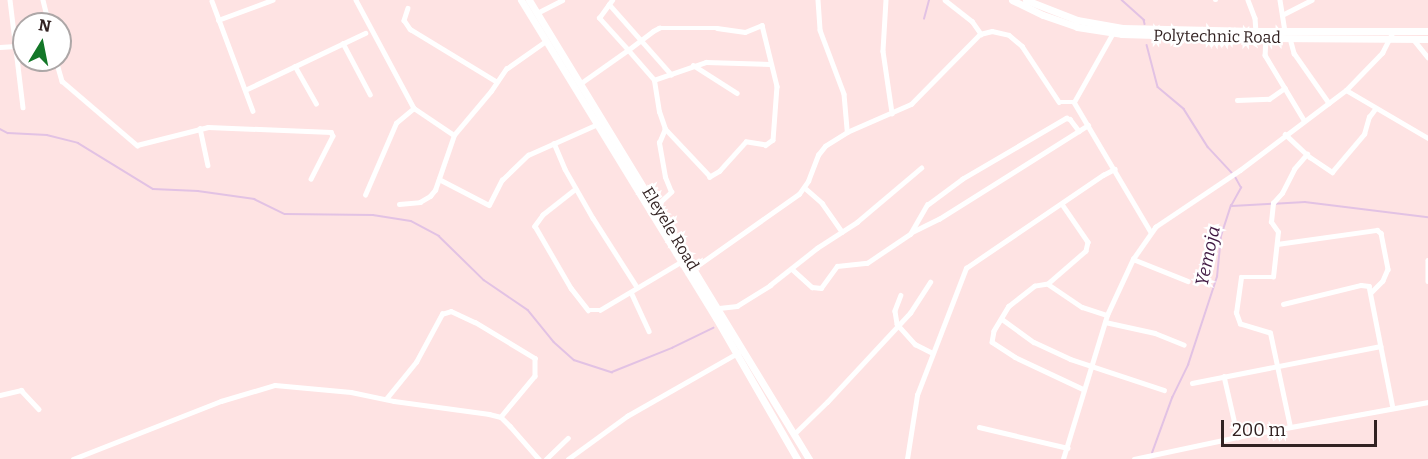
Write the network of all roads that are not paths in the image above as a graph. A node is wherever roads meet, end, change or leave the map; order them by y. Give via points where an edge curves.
1 (10, 0) edge
2 (272, 0) edge
3 (356, 0) edge
4 (521, 0) edge
5 (529, 0) edge
6 (562, 0) edge
7 (818, 0) edge
8 (886, 0) edge
9 (945, 0) edge
10 (1012, 0) edge
11 (1026, 0) edge
12 (1248, 0) edge
13 (1280, 0) edge
14 (1311, 0) edge
15 (212, 1) edge
16 (610, 2) edge
17 (408, 8) dead end
18 (537, 13) junction
19 (1282, 15) junction
20 (12, 18) edge
21 (218, 20) junction
22 (1114, 30) junction
23 (1256, 31) junction
24 (1285, 31) junction
25 (1428, 31) edge
26 (365, 33) dead end
27 (981, 34) junction
28 (1391, 34) junction
29 (1266, 38) junction
30 (1290, 38) junction
31 (1428, 39) edge
32 (641, 40) junction
33 (1414, 40) junction
34 (546, 41) junction
35 (343, 43) junction
36 (628, 50) junction
37 (1428, 57) edge
38 (770, 64) junction
39 (692, 65) junction
40 (296, 66) junction
41 (18, 72) edge
42 (59, 72) edge
43 (671, 74) junction
44 (654, 80) junction
45 (496, 81) junction
46 (581, 84) junction
47 (1285, 88) junction
48 (245, 90) junction
49 (1346, 90) junction
50 (737, 93) dead end
51 (370, 94) dead end
52 (1237, 100) dead end
53 (1074, 102) junction
54 (316, 103) dead end
55 (1329, 103) junction
56 (23, 107) dead end
57 (414, 108) junction
58 (1375, 109) junction
59 (253, 111) dead end
60 (892, 113) junction
61 (1304, 120) junction
62 (598, 124) junction
63 (1088, 124) junction
64 (200, 128) junction
65 (665, 129) junction
66 (1079, 131) junction
67 (847, 132) junction
68 (1285, 134) junction
69 (453, 135) junction
70 (1428, 138) edge
71 (554, 143) junction
72 (1307, 154) junction
73 (208, 165) dead end
74 (921, 168) dead end
75 (1115, 169) junction
76 (311, 179) dead end
77 (439, 179) junction
78 (804, 188) junction
79 (576, 189) junction
80 (365, 195) dead end
81 (399, 204) dead end
82 (1062, 204) junction
83 (656, 206) junction
84 (842, 232) junction
85 (912, 232) junction
86 (1151, 232) junction
87 (1277, 244) junction
88 (1133, 259) junction
89 (1428, 260) edge
90 (681, 262) junction
91 (694, 268) junction
92 (792, 269) junction
93 (1188, 281) dead end
94 (1428, 281) edge
95 (930, 282) dead end
96 (1048, 284) junction
97 (637, 287) junction
98 (631, 292) junction
99 (1372, 292) junction
100 (901, 295) dead end
101 (1283, 304) dead end
102 (719, 313) junction
103 (1107, 315) junction
104 (1002, 319) junction
105 (1105, 322) junction
106 (897, 324) junction
107 (649, 331) dead end
108 (1184, 345) dead end
109 (1380, 346) junction
110 (734, 350) junction
111 (743, 350) junction
112 (933, 353) junction
113 (1278, 366) junction
114 (1089, 367) junction
115 (1224, 376) junction
116 (1192, 382) dead end
117 (1083, 390) junction
118 (1164, 390) dead end
119 (0, 395) edge
120 (386, 399) junction
121 (1428, 402) edge
122 (1393, 408) junction
123 (39, 409) dead end
124 (501, 417) junction
125 (979, 427) dead end
126 (1290, 427) junction
127 (794, 434) junction
128 (1238, 437) junction
129 (568, 438) dead end
130 (1068, 448) junction
131 (73, 459) edge
132 (539, 459) edge
133 (546, 459) edge
134 (568, 459) edge
135 (797, 459) edge
136 (809, 459) edge
137 (907, 459) edge
138 (1063, 459) edge
139 (1136, 459) edge

1 - 20 street
2 - 21 street
3 - 57 street
4 - 34 main road, Eleyele Road
5 - 18 main road, Eleyele Road
6 - 18 street
7 - 67 street via 820,30 844,94
8 - 60 street via 883,51
9 - 27 street via 972,21
10 - 22 main road, Polytechnic Road via 1089,30
11 - 22 main road, Polytechnic Road
12 - 23 street
13 - 19 street
14 - 19 street
15 - 21 street
16 - 32 street
16 - 36 street via 599,18
17 - 45 street via 405,20 410,29
18 - 46 main road, Eleyele Road
19 - 24 street
21 - 48 street
22 - 23 main road, Polytechnic Road
22 - 29 main road, Polytechnic Road
22 - 53 street
23 - 24 main road, Polytechnic Road
24 - 28 main road, Polytechnic Road
25 - 28 main road, Polytechnic Road
26 - 35 street
27 - 53 street via 992,31 1009,35 1032,59 1059,102
27 - 60 street via 927,90
28 - 30 main road, Polytechnic Road
28 - 33 main road, Polytechnic Road
28 - 49 street via 1382,53
29 - 30 main road, Polytechnic Road
29 - 47 street via 1265,55
30 - 55 street via 1294,52
31 - 33 main road, Polytechnic Road
32 - 36 street
32 - 38 street via 659,28 741,32 762,25
32 - 43 street
33 - 37 street
34 - 45 street via 506,69
34 - 62 main road, Eleyele Road
35 - 40 street
35 - 51 street
36 - 44 street
36 - 46 street
38 - 39 street via 727,61
38 - 65 street via 777,86 771,143 746,142 712,178
39 - 43 street
39 - 50 street
40 - 48 street
40 - 54 street
41 - 56 street
42 - 64 street via 62,81 137,145
43 - 44 street
44 - 65 street
45 - 69 street
46 - 83 main road, Eleyele Road
47 - 52 street via 1269,99
47 - 61 street
48 - 59 street
49 - 55 street
49 - 58 street
53 - 63 street
55 - 61 street
57 - 69 street
57 - 80 street via 396,123
58 - 70 street
58 - 72 street via 1364,134 1332,172
60 - 67 street
61 - 68 street
62 - 71 street
62 - 90 main road, Eleyele Road
63 - 66 street
63 - 75 street
64 - 73 street
64 - 76 street via 233,126 331,132 333,136
65 - 83 street via 659,143 671,192
66 - 85 street
66 - 85 street via 1066,118 962,179 927,205
67 - 78 street via 821,150
68 - 72 street
68 - 86 street
69 - 77 street
71 - 77 street via 517,163 502,180 489,205
71 - 79 street
72 - 87 street via 1273,205 1271,222 1278,232
74 - 84 street
75 - 82 street
75 - 86 street
77 - 81 street via 425,200
78 - 84 street via 822,203
78 - 91 street via 776,213
79 - 97 street
79 - 98 street via 536,223 536,230 588,310 600,310
82 - 96 street via 1088,246 1079,259
82 - 112 street via 966,268
83 - 91 main road, Eleyele Road
84 - 92 street
85 - 92 street via 867,262 837,266 821,288 812,287
86 - 88 street
87 - 99 street via 1377,230 1381,233 1388,269
87 - 113 street via 1273,277 1241,277 1236,313 1240,324 1269,333
88 - 93 street
88 - 103 street
89 - 94 street
90 - 97 street
90 - 102 main road, Eleyele Road
91 - 102 main road, Eleyele Road
92 - 102 street via 737,306
95 - 106 street via 920,301
96 - 103 street via 1082,307
96 - 104 street via 1035,286 1019,296
97 - 98 street
98 - 107 street
99 - 101 street via 1366,284
99 - 109 street
100 - 106 street via 895,311
102 - 110 main road, Eleyele Road
102 - 111 main road, Eleyele Road
103 - 105 street
104 - 114 street via 1034,342
104 - 117 street via 992,342
105 - 108 street via 1155,333
105 - 114 street
106 - 112 street via 915,344
106 - 127 street
109 - 113 street
109 - 122 street
110 - 111 street
110 - 134 street via 627,416
110 - 135 main road, Eleyele Road
111 - 127 main road, Eleyele Road
112 - 137 street via 913,408
113 - 115 street
113 - 126 street
114 - 117 street
114 - 118 street
115 - 116 street
115 - 128 street
117 - 130 street
119 - 123 street via 21,390
120 - 124 street
120 - 124 street via 416,362 442,314 451,311 535,358 532,381
120 - 131 street via 275,384
121 - 122 street
122 - 126 street
124 - 132 street
125 - 130 street
126 - 128 street
127 - 136 main road, Eleyele Road
128 - 139 street
129 - 133 street
130 - 138 street

